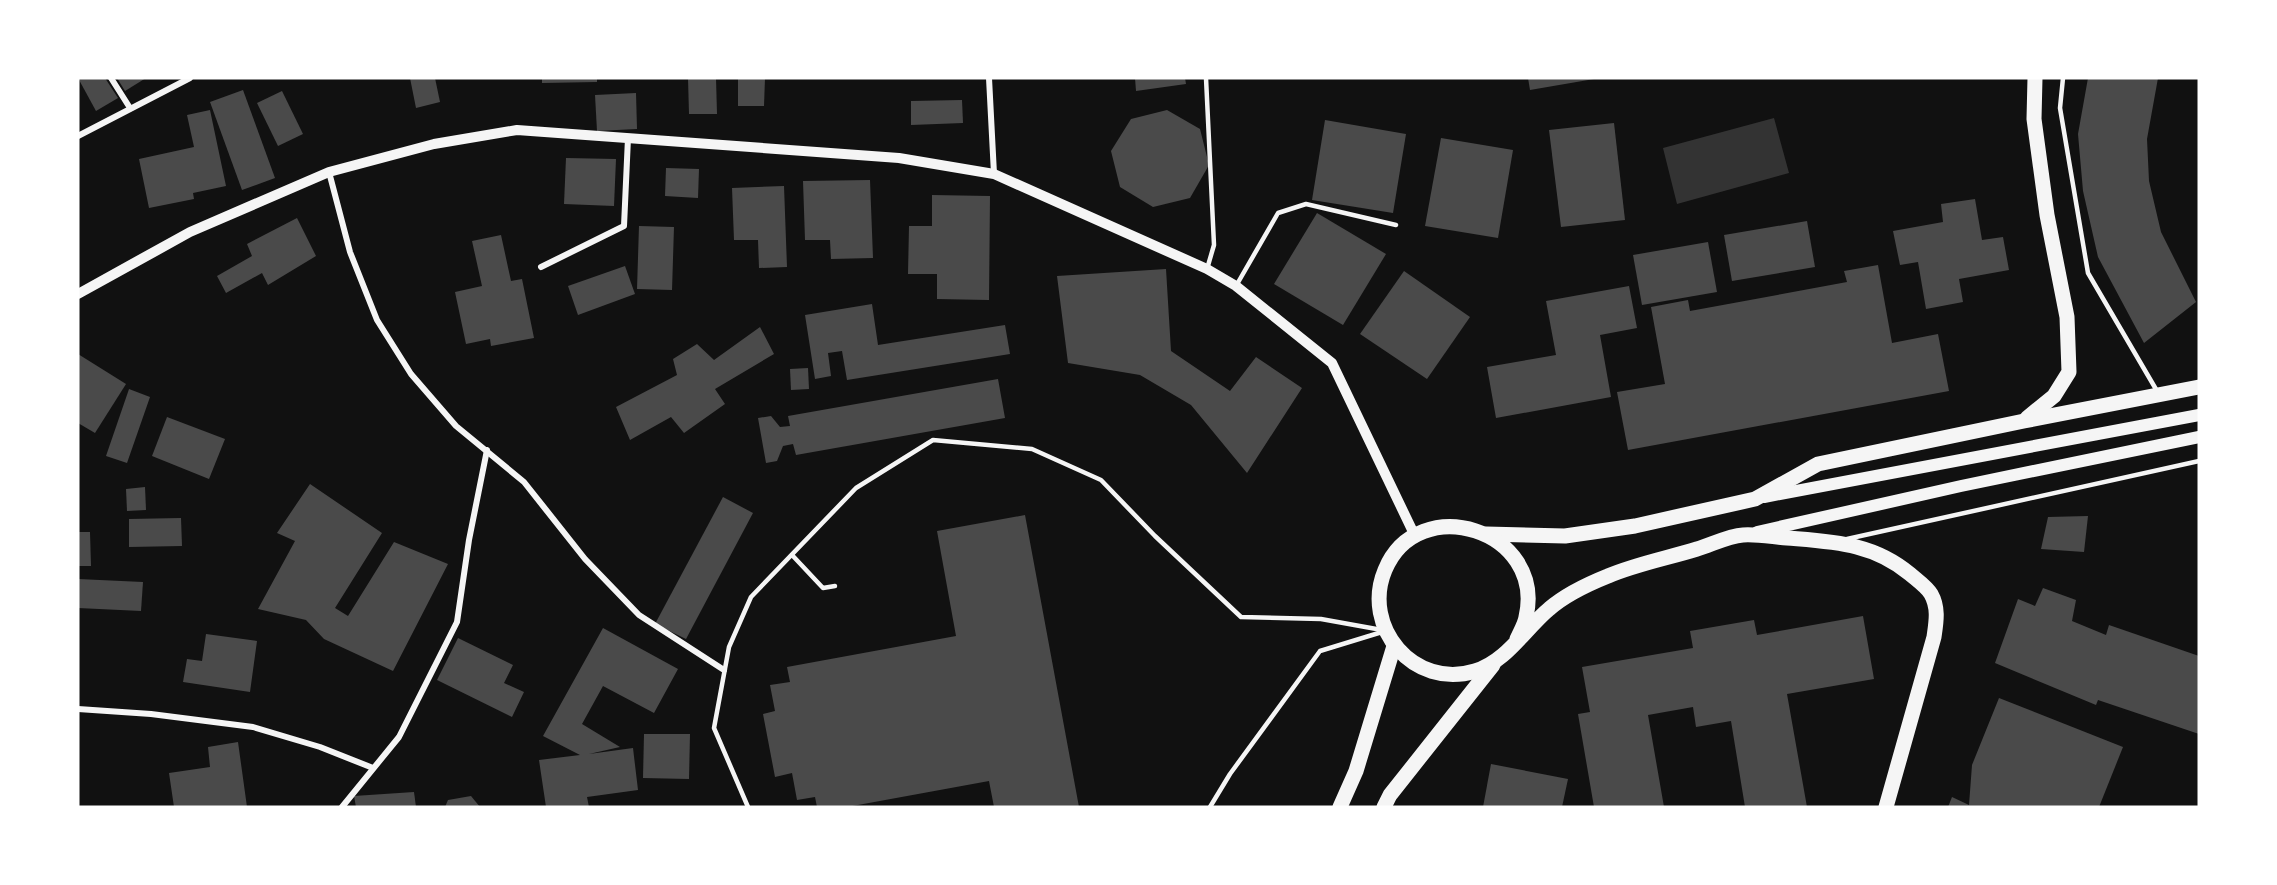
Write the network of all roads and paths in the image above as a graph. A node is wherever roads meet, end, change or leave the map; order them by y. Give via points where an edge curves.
1 (111, 78) edge
2 (190, 78) edge
3 (989, 78) edge
4 (1206, 78) edge
5 (2035, 78) edge
6 (2063, 78) edge
7 (130, 108) junction
8 (78, 136) edge
9 (628, 137) junction
10 (329, 172) junction
11 (994, 174) junction
12 (1396, 225) dead end
13 (541, 267) dead end
14 (1207, 269) junction
15 (1236, 286) junction
16 (78, 294) edge
17 (2199, 387) edge
18 (2158, 394) junction
19 (2199, 415) edge
20 (2024, 421) junction
21 (2199, 437) edge
22 (488, 450) junction
23 (2199, 461) edge
24 (1755, 499) junction
25 (1486, 534) junction
26 (1743, 535) junction
27 (1415, 536) junction
28 (1836, 542) junction
29 (792, 555) junction
30 (836, 586) dead end
31 (1385, 631) junction
32 (1517, 639) junction
33 (1394, 646) junction
34 (1495, 662) junction
35 (724, 670) junction
36 (78, 709) edge
37 (373, 768) junction
38 (342, 807) edge
39 (748, 807) edge
40 (1210, 807) edge
41 (1340, 807) edge
42 (1384, 807) edge
43 (1886, 807) edge

1 - 7 street
2 - 7 street
3 - 11 street
4 - 14 lane via 1214,245
5 - 20 main road via 2034,119 2067,317 2069,372 2054,396
6 - 18 lane via 2060,108 2088,273
7 - 8 street
9 - 10 street via 517,130 434,144
9 - 11 street via 900,158
9 - 13 street via 624,226
10 - 16 street via 190,232
10 - 22 street via 350,252 377,321 411,374 456,426
11 - 14 street
12 - 15 lane via 1306,204 1278,213
14 - 15 street
15 - 27 street via 1332,363
17 - 18 main road
18 - 20 main road
19 - 24 main road
20 - 24 main road via 1818,464
21 - 26 main road
22 - 35 street via 524,482 585,559 639,615
22 - 37 street via 469,540 458,622 399,737
23 - 28 lane
24 - 25 main road via 1635,526 1577,534
25 - 27 main road via 1464,526 1438,527
25 - 32 main road via 1509,549 1522,569 1528,593 1526,617
26 - 28 main road
26 - 32 main road via 1609,575 1567,596
27 - 31 main road via 1385,568 1379,612
28 - 43 main road via 1869,549 1894,560 1931,594 1937,613 1934,637
29 - 30 lane via 823,588
29 - 31 lane via 856,488 933,440 1032,449 1101,480 1241,617 1321,619
29 - 35 lane via 751,597 729,647
31 - 33 main road
31 - 40 lane via 1320,651
32 - 34 main road
33 - 34 main road via 1411,662 1453,675
33 - 41 main road via 1356,771
34 - 42 main road
35 - 39 lane via 714,728
36 - 37 street via 253,727
37 - 38 street

